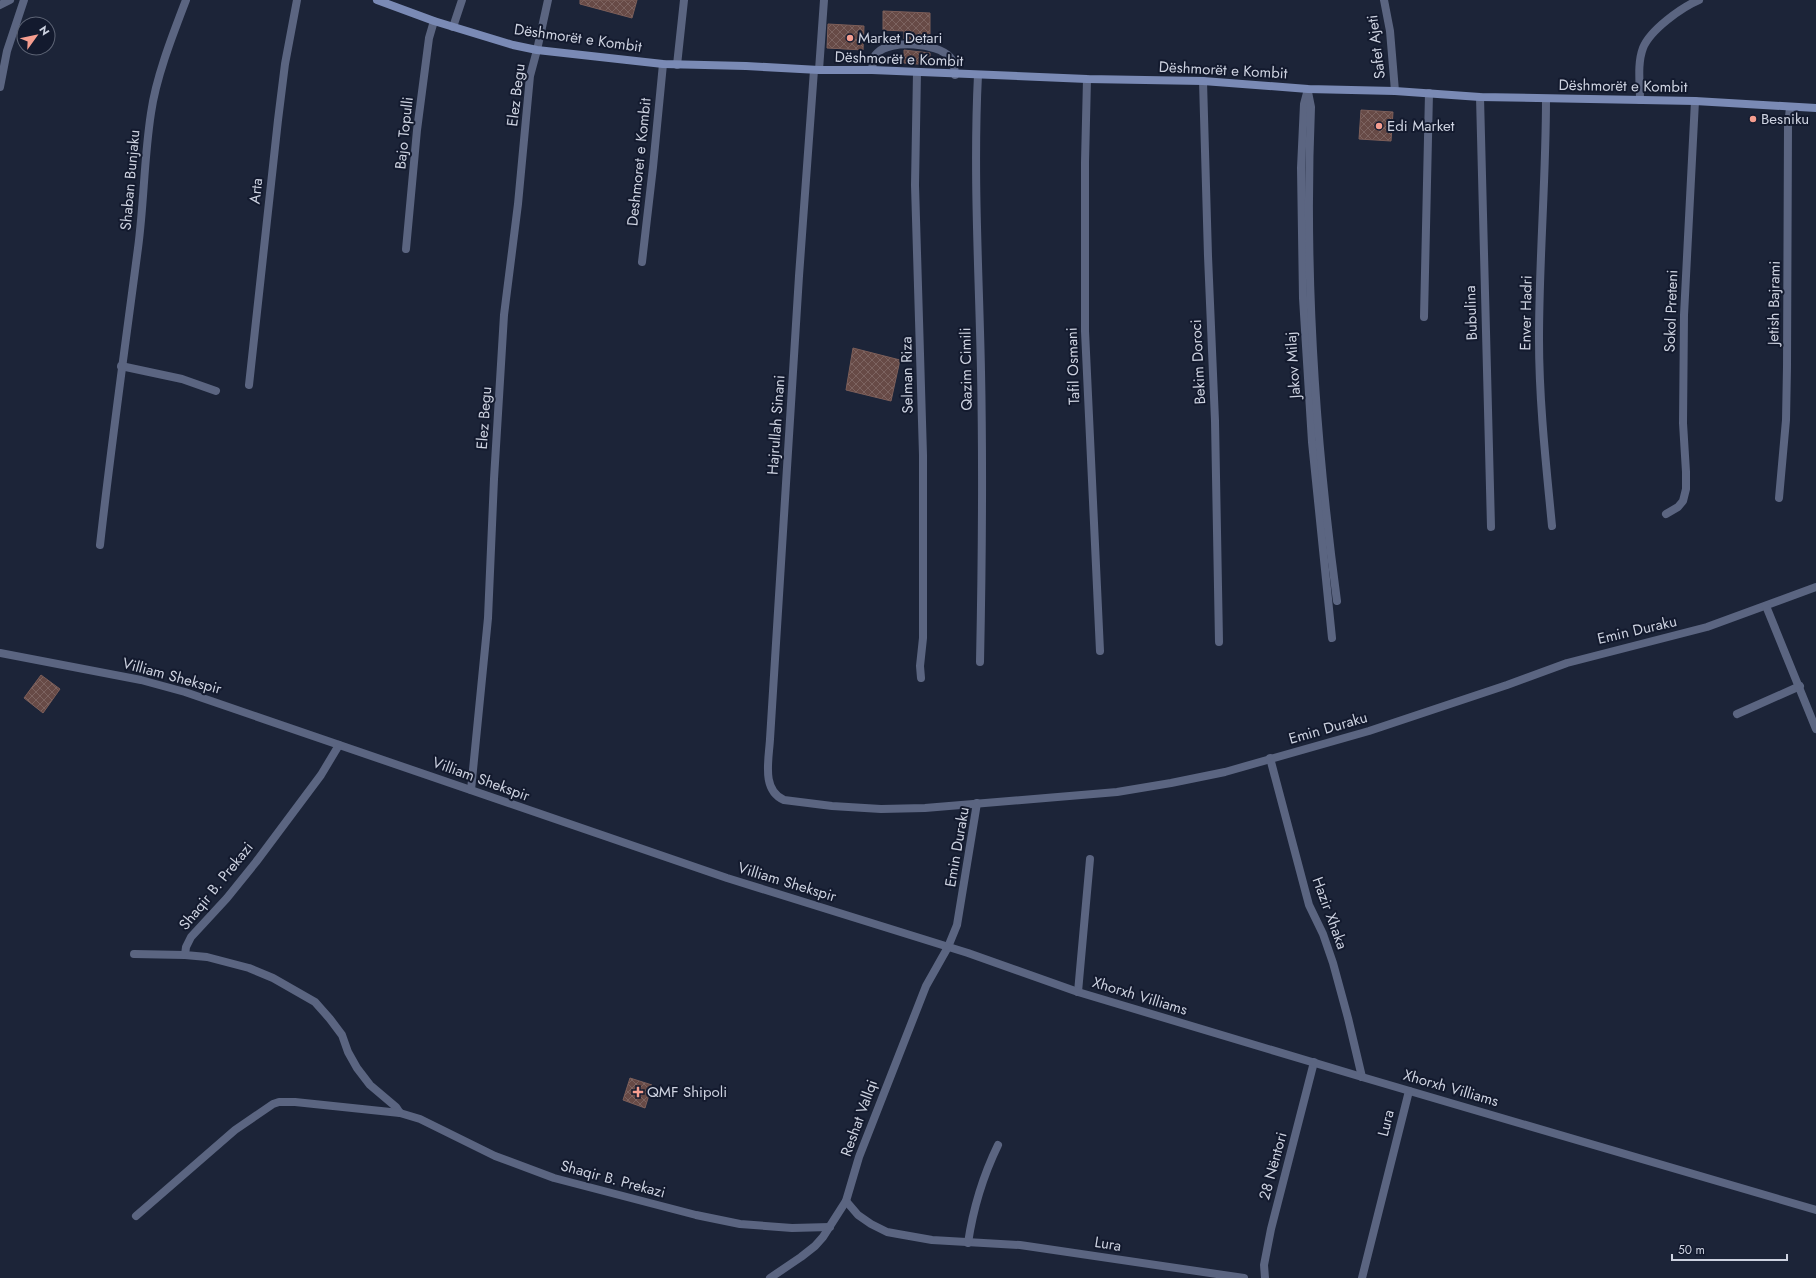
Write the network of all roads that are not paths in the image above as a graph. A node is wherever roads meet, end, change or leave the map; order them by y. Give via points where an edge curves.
1 (10, 0) edge
2 (24, 0) edge
3 (186, 0) edge
4 (297, 0) edge
5 (377, 0) edge
6 (462, 0) edge
7 (548, 0) edge
8 (684, 0) edge
9 (824, 0) edge
10 (1384, 0) edge
11 (1699, 0) edge
12 (0, 5) edge
13 (434, 21) junction
14 (454, 27) junction
15 (537, 50) junction
16 (663, 64) junction
17 (677, 65) junction
18 (816, 70) junction
19 (872, 70) junction
20 (917, 72) junction
21 (955, 75) junction
22 (978, 75) junction
23 (1087, 79) junction
24 (1203, 82) junction
25 (0, 87) edge
26 (1308, 89) junction
27 (1394, 91) junction
28 (1429, 93) junction
29 (1480, 97) junction
30 (1546, 99) junction
31 (1640, 100) junction
32 (1695, 101) junction
33 (1790, 107) junction
34 (1816, 108) edge
35 (406, 249) dead end
36 (642, 262) dead end
37 (1424, 317) dead end
38 (121, 366) junction
39 (249, 385) dead end
40 (216, 391) dead end
41 (1779, 498) dead end
42 (1666, 514) dead end
43 (1552, 526) dead end
44 (1491, 527) dead end
45 (100, 545) dead end
46 (1816, 587) edge
47 (1338, 601) dead end
48 (1766, 606) junction
49 (1332, 638) dead end
50 (1219, 642) dead end
51 (1100, 651) dead end
52 (0, 653) edge
53 (980, 662) dead end
54 (921, 678) dead end
55 (1800, 686) junction
56 (1737, 714) dead end
57 (1816, 729) edge
58 (339, 745) junction
59 (1270, 758) junction
60 (471, 790) junction
61 (977, 803) junction
62 (1090, 859) dead end
63 (948, 947) junction
64 (134, 954) dead end
65 (185, 955) junction
66 (1078, 992) junction
67 (1314, 1062) junction
68 (1362, 1077) junction
69 (1409, 1091) junction
70 (400, 1113) junction
71 (998, 1145) dead end
72 (846, 1201) junction
73 (1816, 1210) edge
74 (136, 1216) dead end
75 (830, 1227) junction
76 (968, 1243) junction
77 (770, 1278) edge
78 (1244, 1278) edge
79 (1265, 1278) edge
80 (1362, 1278) edge

1 - 12 street
2 - 25 street via 7,51
3 - 38 street, Shaban Bunjaku via 151,111 139,246
4 - 39 street, Arta via 278,120
5 - 13 main road, Dëshmorët e Kombit
6 - 14 street
7 - 15 street, Elez Begu
8 - 17 street
9 - 18 street
10 - 27 street, Safet Ajeti via 1390,31
11 - 31 street via 1664,22 1643,46 1639,62
13 - 14 main road, Dëshmorët e Kombit
13 - 35 street, Bajo Topulli via 429,38 417,130
14 - 15 main road, Dëshmorët e Kombit
15 - 16 main road, Dëshmorët e Kombit
15 - 60 street, Elez Begu via 530,76 504,315 488,618
16 - 17 main road, Dëshmorët e Kombit
16 - 36 street, Deshmoret e Kombit
17 - 18 main road, Dëshmorët e Kombit
18 - 19 main road, Dëshmorët e Kombit
18 - 61 street, Hajrullah Sinani via 799,276 768,781 774,794 784,800 824,805 895,809
19 - 20 main road, Dëshmorët e Kombit
19 - 21 street via 873,59 882,49 891,46 922,46 935,48 951,58
20 - 21 main road, Dëshmorët e Kombit
20 - 54 street, Selman Riza via 916,193 923,455
21 - 22 main road, Dëshmorët e Kombit
22 - 23 main road, Dëshmorët e Kombit
22 - 53 street, Qazim Cimili via 975,143 982,457
23 - 24 main road, Dëshmorët e Kombit
23 - 51 street, Tafil Osmani via 1085,331
24 - 26 main road, Dëshmorët e Kombit
24 - 50 street, Bekim Doroci via 1215,421
26 - 27 main road, Dëshmorët e Kombit
26 - 47 street via 1311,107 1308,225 1319,443
26 - 49 street, Jakov Milaj via 1304,104 1301,168 1303,298 1313,457
27 - 28 main road, Dëshmorët e Kombit
28 - 29 main road, Dëshmorët e Kombit
28 - 37 street
29 - 30 main road, Dëshmorët e Kombit
29 - 44 street, Bubulina
30 - 31 main road, Dëshmorët e Kombit
30 - 43 street, Enver Hadri via 1546,170 1539,339 1544,452
31 - 32 main road, Dëshmorët e Kombit
32 - 33 main road, Dëshmorët e Kombit
32 - 42 street, Sokol Preteni via 1684,315 1683,423 1686,489 1683,501
33 - 34 main road, Dëshmorët e Kombit
33 - 41 street, Jetish Bajrami via 1786,420
38 - 40 street via 182,379
38 - 45 street, Shaban Bunjaku
46 - 48 street, Emin Duraku
48 - 55 street
48 - 59 street, Emin Duraku via 1682,634 1602,652 1369,731
52 - 58 street, Villiam Shekspir via 141,680 185,692
55 - 56 street
55 - 57 street
58 - 60 street, Villiam Shekspir
58 - 65 street, Shaqir B. Prekazi via 321,775 256,862 191,937
59 - 61 street, Emin Duraku via 1225,772 1171,783 1125,790
59 - 68 street, Hazir Xhaka via 1310,904 1333,963
60 - 63 street, Villiam Shekspir via 726,878
61 - 63 street, Emin Duraku via 960,912
62 - 66 street, Xhorxh Villiams
63 - 66 street, Xhorxh Villiams
63 - 72 street, Reshat Vallqi via 917,1007 859,1157
64 - 65 street
65 - 70 street, Shaqir B. Prekazi via 207,957 250,968 315,1002 342,1035 348,1052 366,1079
66 - 67 street, Xhorxh Villiams
67 - 68 street, Xhorxh Villiams
67 - 79 street, 28 Nëntori via 1271,1229 1264,1265
68 - 69 street, Xhorxh Villiams
69 - 73 street, Xhorxh Villiams
69 - 80 street, Lura
70 - 74 street, Shaqir B. Prekazi via 295,1102 273,1104 235,1130
70 - 75 street, Shaqir B. Prekazi via 420,1118 524,1168 611,1194 740,1224 792,1228
71 - 76 street via 972,1212
72 - 75 street, Reshat Vallqi
72 - 76 street, Lura via 858,1215 887,1232
75 - 77 street, Reshat Vallqi via 815,1246
76 - 78 street, Lura via 1020,1245

